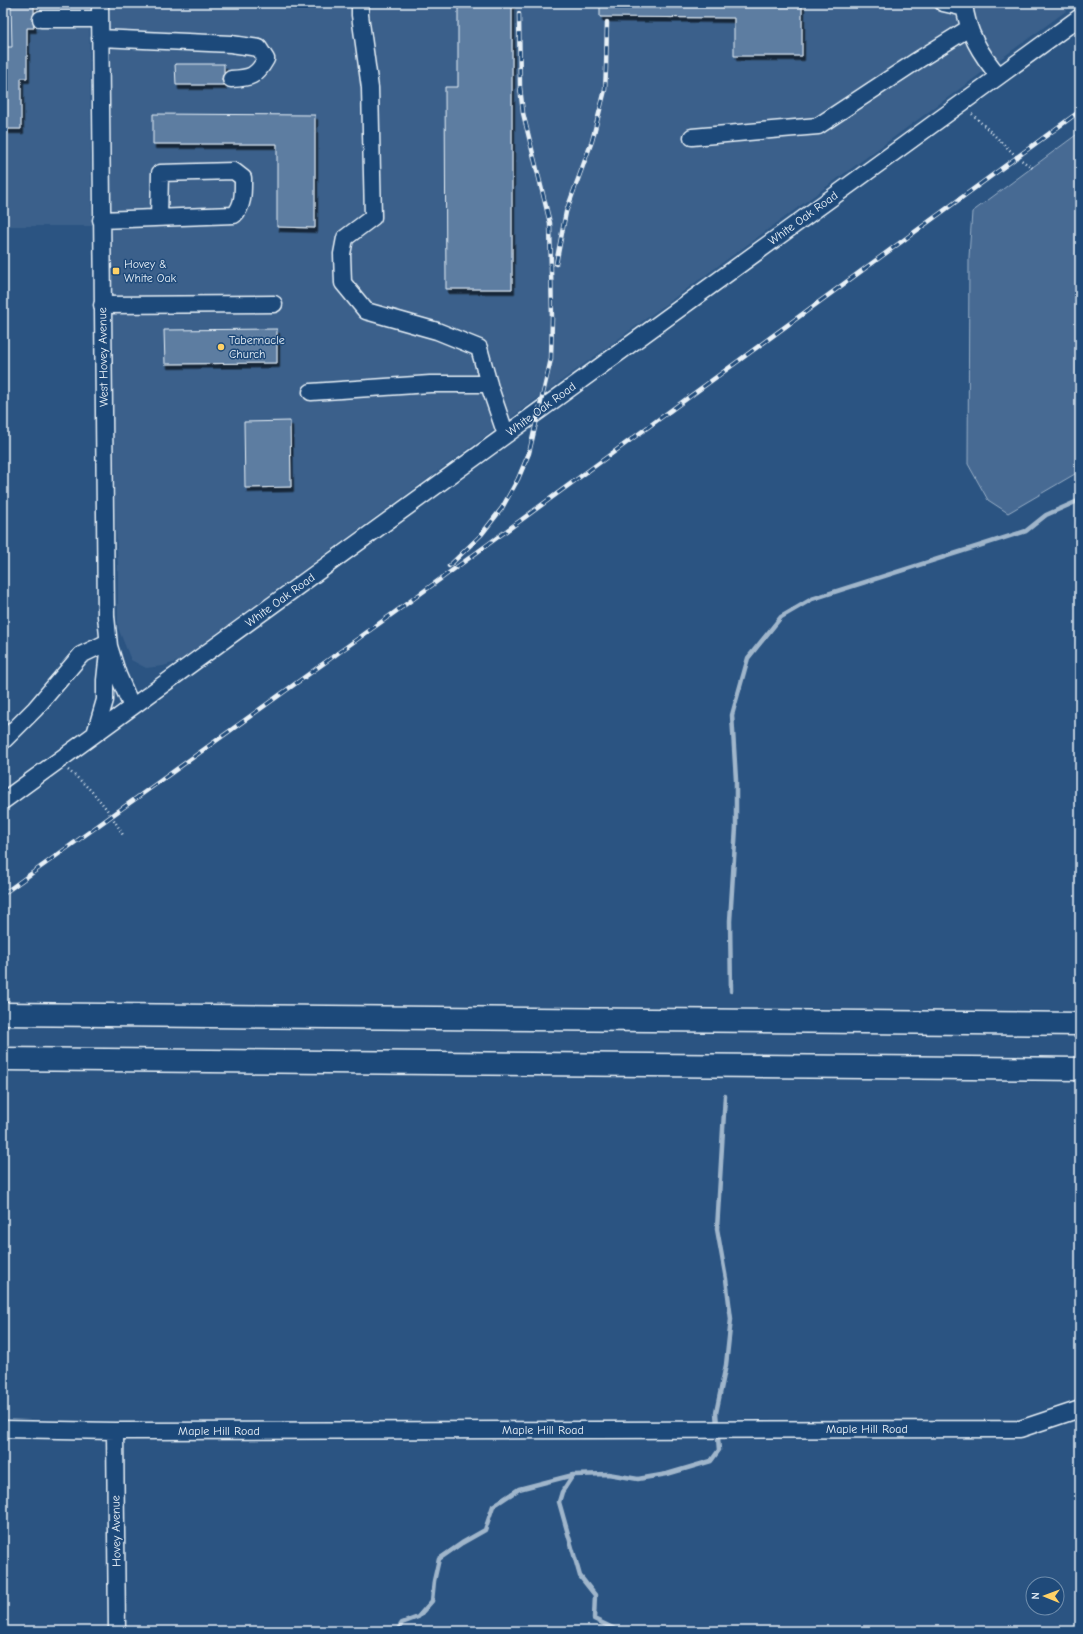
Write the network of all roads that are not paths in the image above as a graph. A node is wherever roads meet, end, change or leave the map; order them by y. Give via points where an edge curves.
1 (100, 3) edge
2 (360, 3) edge
3 (943, 3) edge
4 (965, 6) edge
5 (1080, 17) edge
6 (41, 19) dead end
7 (100, 19) junction
8 (969, 28) junction
9 (100, 38) junction
10 (999, 76) junction
11 (230, 79) dead end
12 (692, 137) dead end
13 (159, 218) junction
14 (101, 220) junction
15 (274, 304) dead end
16 (102, 305) junction
17 (489, 384) junction
18 (311, 392) dead end
19 (506, 435) junction
20 (108, 644) junction
21 (132, 707) junction
22 (95, 734) junction
23 (3, 741) edge
24 (3, 801) edge
25 (3, 1014) edge
26 (1080, 1024) edge
27 (3, 1059) edge
28 (1080, 1069) edge
29 (1080, 1409) edge
30 (3, 1429) edge
31 (115, 1431) junction
32 (117, 1631) edge

1 - 7 street, West Hovey Avenue
2 - 17 street via 370,88 373,216 345,238 342,254 344,283 366,312 437,331 479,348
3 - 4 street
4 - 8 street
5 - 10 street, White Oak Road
6 - 7 street
7 - 9 street, West Hovey Avenue
8 - 10 street via 976,46
8 - 12 street via 818,126
9 - 11 street via 231,44 259,48 266,59 262,66 250,78
9 - 14 street, West Hovey Avenue
10 - 19 street, White Oak Road
13 - 13 street via 234,215 239,210 242,200 243,178 234,171 160,173
13 - 14 street
14 - 16 street, West Hovey Avenue
15 - 16 street
16 - 20 street, West Hovey Avenue
17 - 18 street via 430,384
17 - 19 street
19 - 21 street, White Oak Road
20 - 21 street, West Hovey Avenue
20 - 22 street via 104,680 105,700
20 - 23 street via 81,655 35,709
21 - 22 street, White Oak Road
22 - 24 street, White Oak Road
25 - 26 highway
27 - 28 highway
29 - 31 street, Maple Hill Road via 1020,1429
30 - 31 street, Maple Hill Road
31 - 32 street, Hovey Avenue

